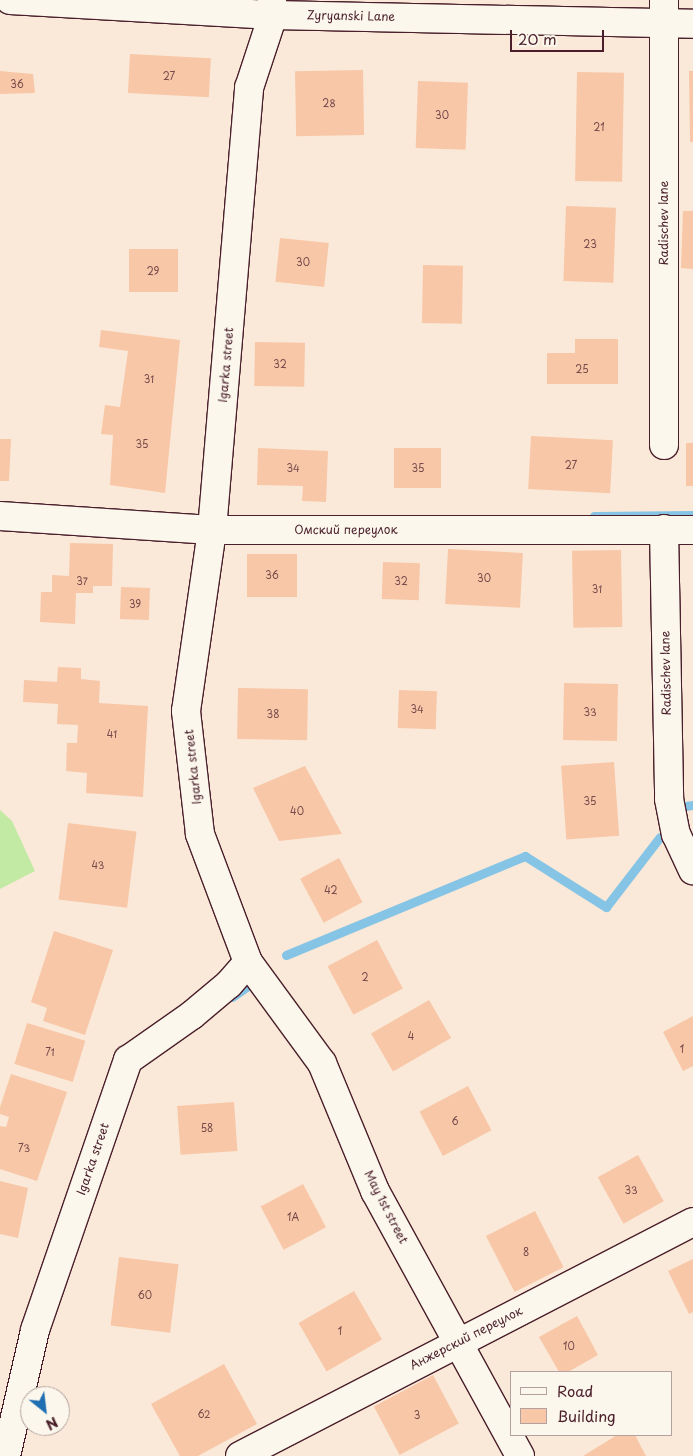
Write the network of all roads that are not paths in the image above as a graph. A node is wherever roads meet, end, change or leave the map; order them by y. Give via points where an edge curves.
1 (10, 0) edge
2 (273, 7) edge
3 (664, 12) edge
4 (693, 24) edge
5 (664, 445) dead end
6 (0, 516) edge
7 (664, 529) junction
8 (212, 530) junction
9 (693, 530) edge
10 (693, 870) edge
11 (248, 962) junction
12 (693, 1222) edge
13 (459, 1342) junction
14 (6, 1456) edge
15 (240, 1456) edge
16 (520, 1456) edge

1 - 2 street, Zyryanski Lane
2 - 3 street, Zyryanski Lane
2 - 8 street, Igarka street via 250,88
3 - 4 street, Zyryanski Lane
3 - 5 street, Radischev lane
6 - 8 street, Омский переулок
7 - 8 street, Омский переулок
7 - 9 street, Омский переулок
7 - 10 street, Radischev lane via 672,817
8 - 11 street, Igarka street via 186,711 200,834
11 - 13 street, May 1st street via 322,1063 375,1190
11 - 14 street, Igarka street via 229,984 192,1015 128,1060 35,1330
12 - 13 street, Анжерский переулок
13 - 15 street, Анжерский переулок
13 - 16 street, May 1st street

